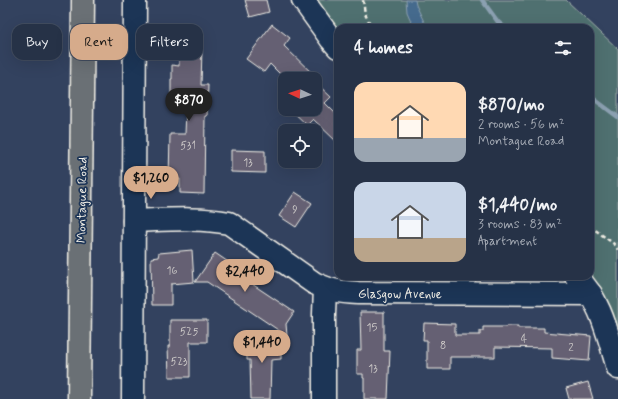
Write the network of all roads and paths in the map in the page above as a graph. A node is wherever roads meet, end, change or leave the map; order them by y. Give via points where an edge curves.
1 (83, 0) edge
2 (135, 0) edge
3 (303, 0) edge
4 (363, 0) edge
5 (370, 24) edge
6 (334, 42) edge
7 (134, 221) junction
8 (594, 229) edge
9 (618, 250) edge
10 (579, 280) edge
11 (325, 288) junction
12 (591, 294) junction
13 (618, 368) edge
14 (79, 399) edge
15 (133, 399) edge
16 (324, 399) edge

1 - 14 main road, Montague Road
2 - 7 street
3 - 6 street
4 - 5 path
7 - 11 street, Glasgow Avenue via 202,220 229,223 314,283
7 - 15 street
8 - 9 path
10 - 12 street
11 - 12 street, Glasgow Avenue via 337,292 358,293
11 - 16 street
12 - 13 street via 606,327

